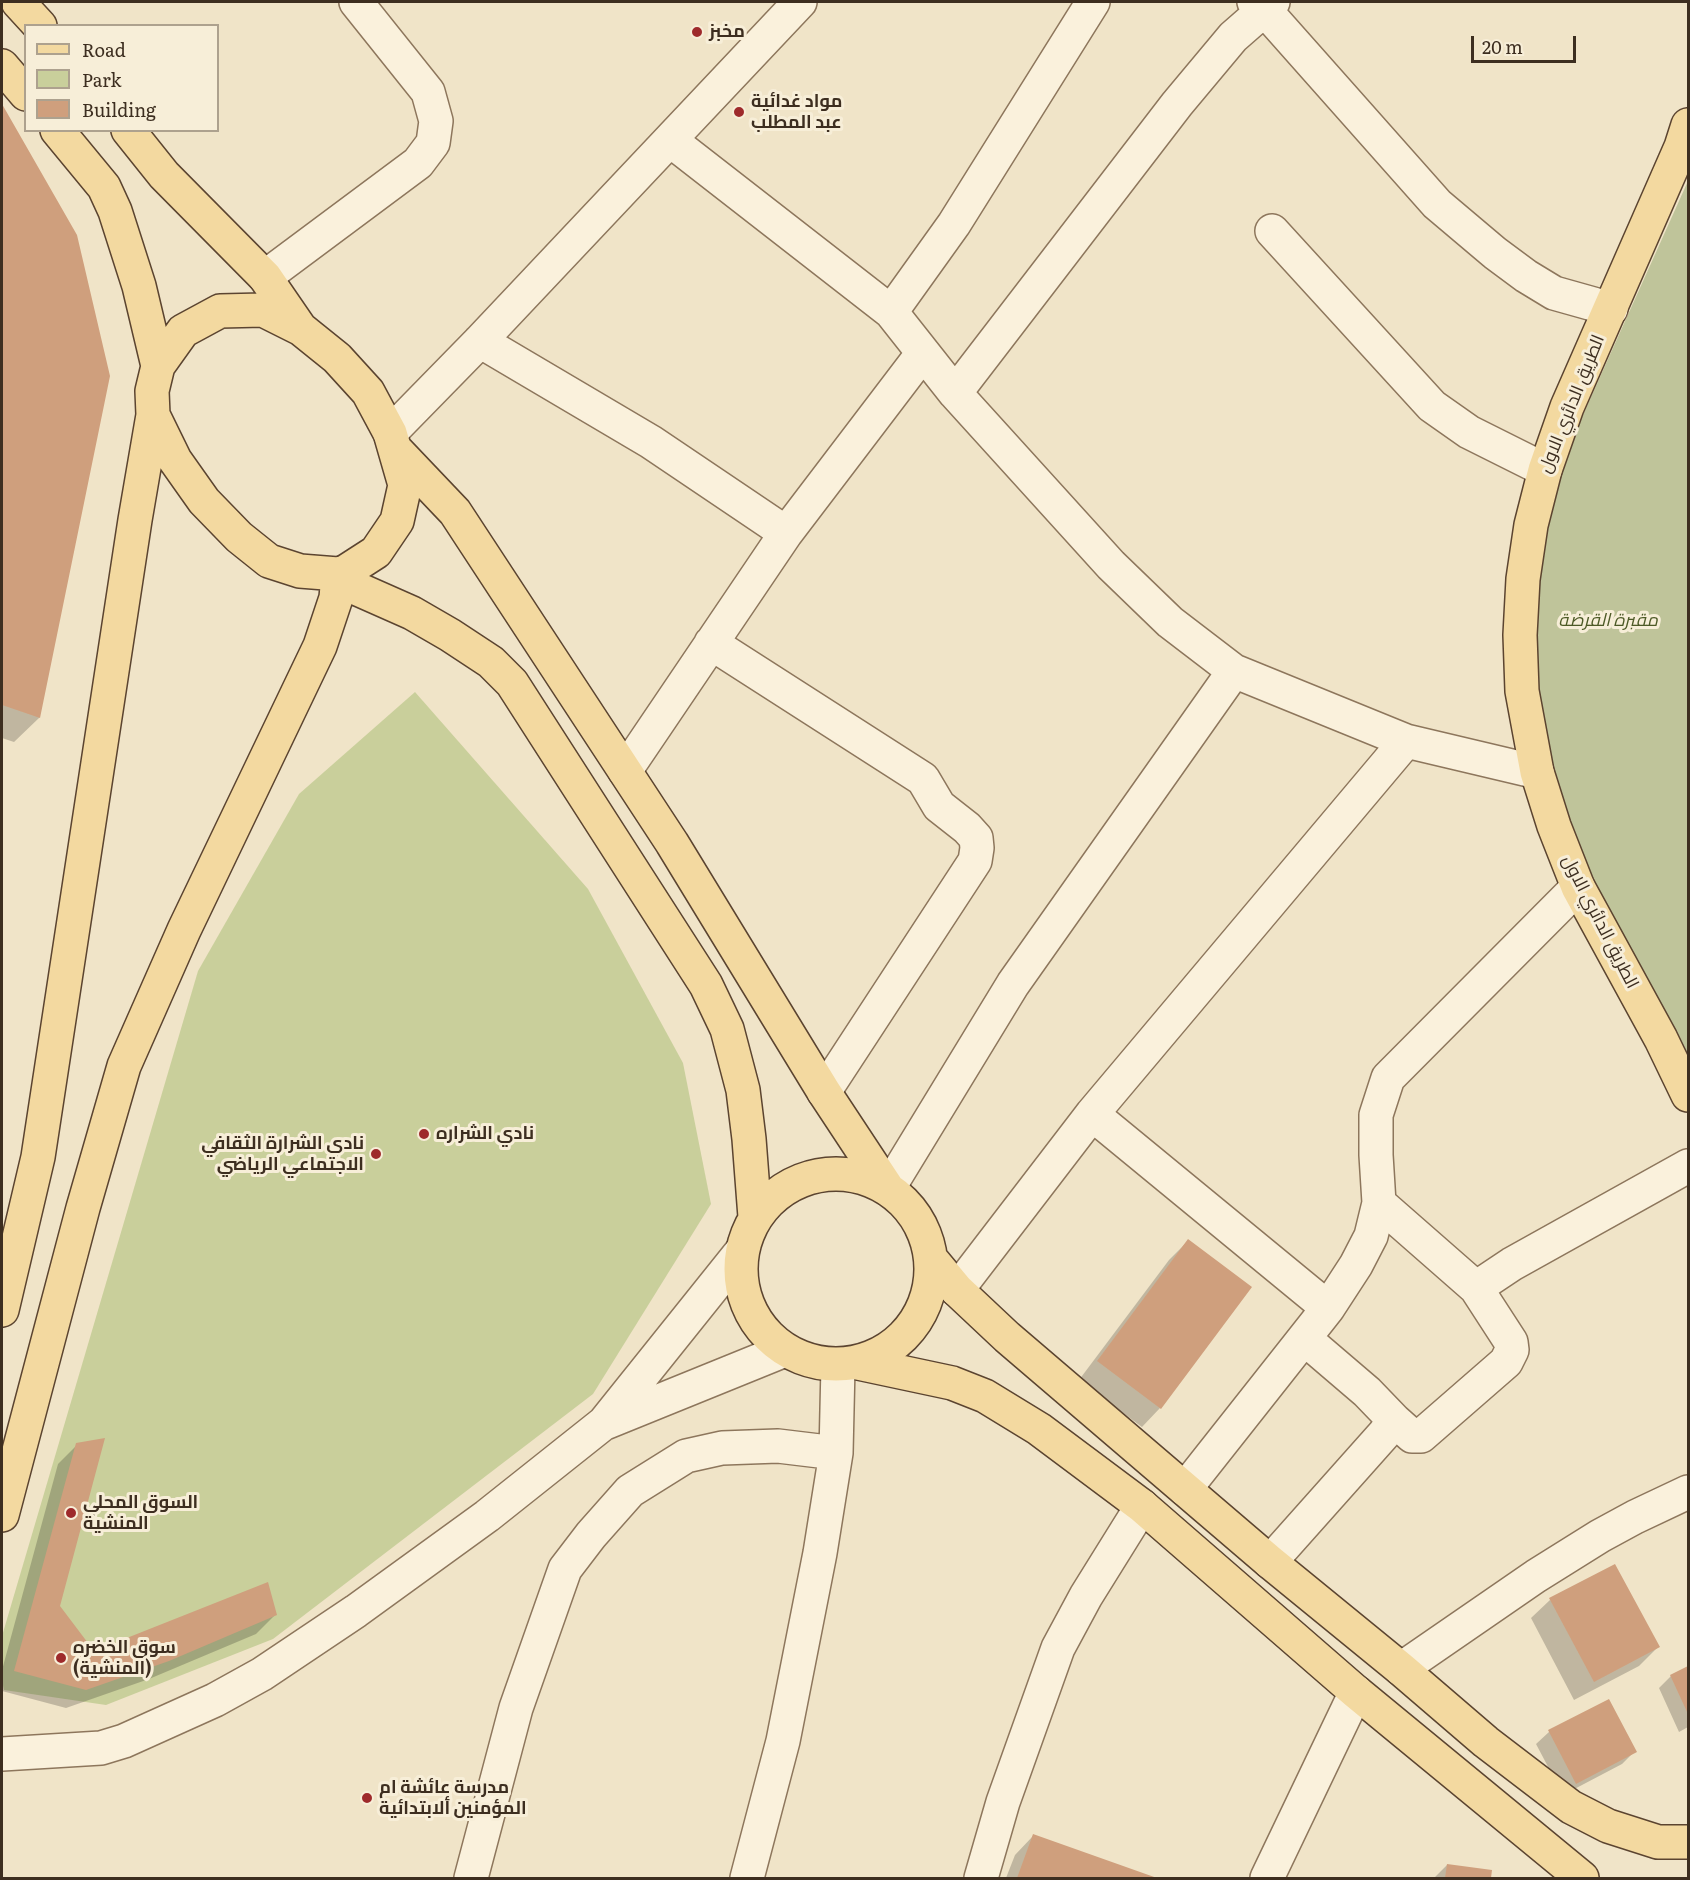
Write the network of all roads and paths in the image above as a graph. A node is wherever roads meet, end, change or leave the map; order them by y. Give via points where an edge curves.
1 (18, 2) edge
2 (356, 2) edge
3 (800, 2) edge
4 (1093, 2) edge
5 (1264, 4) edge
6 (38, 24) edge
7 (2, 66) edge
8 (24, 92) edge
9 (1689, 125) edge
10 (59, 132) edge
11 (130, 132) edge
12 (670, 140) junction
13 (1272, 231) dead end
14 (264, 277) junction
15 (1611, 309) junction
16 (891, 312) junction
17 (301, 329) junction
18 (480, 341) junction
19 (922, 353) junction
20 (158, 366) junction
21 (955, 393) junction
22 (153, 415) junction
23 (393, 441) junction
24 (1545, 470) junction
25 (786, 533) junction
26 (342, 573) junction
27 (711, 644) junction
28 (1234, 671) junction
29 (1406, 741) junction
30 (625, 771) junction
31 (1537, 772) junction
32 (1578, 887) junction
33 (824, 1092) junction
34 (1689, 1095) edge
35 (1092, 1114) junction
36 (1689, 1166) edge
37 (888, 1188) junction
38 (1379, 1203) junction
39 (755, 1217) junction
40 (741, 1252) junction
41 (932, 1260) junction
42 (1476, 1288) junction
43 (957, 1290) junction
44 (1328, 1308) junction
45 (2, 1310) edge
46 (1305, 1339) junction
47 (785, 1350) junction
48 (848, 1365) junction
49 (1394, 1420) junction
50 (604, 1423) junction
51 (836, 1453) junction
52 (1185, 1489) junction
53 (1689, 1492) edge
54 (1142, 1506) junction
55 (2, 1515) edge
56 (1270, 1562) junction
57 (1401, 1669) junction
58 (1356, 1692) junction
59 (2, 1754) edge
60 (1689, 1842) edge
61 (471, 1878) edge
62 (747, 1878) edge
63 (981, 1878) edge
64 (1267, 1878) edge
65 (1581, 1878) edge

1 - 6 main road
2 - 14 street via 428,92 435,121 433,143 418,163
3 - 12 street
4 - 16 street via 954,224
5 - 15 street via 1437,204 1495,253 1554,293
5 - 21 street via 1177,104
7 - 8 main road
9 - 15 main road, الطريق الدائري الاول
10 - 20 main road via 104,187 115,210
11 - 14 main road via 164,175
12 - 16 street
12 - 18 street
13 - 24 street via 1432,406 1468,432
14 - 17 main road
15 - 24 main road, الطريق الدائري الاول via 1567,407
16 - 19 street
17 - 20 main road via 263,310 220,311 183,331
17 - 23 main road via 337,358 368,392
18 - 23 street
18 - 25 street via 651,442
19 - 21 street
19 - 25 street
20 - 22 main road via 152,391
21 - 28 street via 1111,565 1170,622
22 - 26 main road via 175,460 204,501 239,537 270,561 300,571
22 - 45 main road via 38,1157
23 - 26 main road via 405,485 397,521 376,552
23 - 30 main road via 455,512
24 - 31 main road, الطريق الدائري الاول via 1531,525 1520,635 1522,691
25 - 27 street
26 - 39 main road via 360,590 450,635 492,662 512,682 706,985 727,1029 742,1090
26 - 55 main road via 320,646 184,930 124,1066
27 - 30 street
27 - 33 street via 923,779 939,806 976,838 975,861
28 - 29 street
28 - 37 street via 1013,984
29 - 31 street
29 - 35 street
30 - 33 main road
31 - 32 main road, الطريق الدائري الاول
32 - 34 main road, الطريق الدائري الاول
32 - 38 street via 1388,1078 1376,1115
33 - 37 main road
35 - 43 street
35 - 44 street
36 - 42 street
37 - 39 main road via 841,1173 815,1175 771,1198
37 - 41 main road via 909,1208 925,1232
38 - 42 street
38 - 44 street via 1371,1236
39 - 40 main road
40 - 47 main road via 741,1281 748,1308 764,1332
40 - 50 street
41 - 43 main road
41 - 48 main road via 931,1288 921,1314 905,1336 884,1354
42 - 49 street via 1510,1342 1512,1350 1506,1362 1421,1436 1412,1436
43 - 52 main road
44 - 46 street
46 - 49 street
46 - 52 street
47 - 48 main road via 810,1362
47 - 50 street
48 - 51 street
48 - 54 main road via 952,1383 985,1396 1040,1429
49 - 56 street
50 - 59 street via 487,1516 356,1611 262,1674 215,1700 101,1748
51 - 61 street via 778,1446 722,1448 686,1456 630,1491 591,1535 565,1569 516,1708
51 - 62 street via 783,1741
52 - 56 main road
53 - 57 street via 1600,1536
54 - 58 main road
54 - 63 street via 1059,1648 1003,1802
56 - 57 main road
57 - 60 main road via 1486,1742 1571,1807 1608,1826 1658,1842
58 - 64 street
58 - 65 main road

